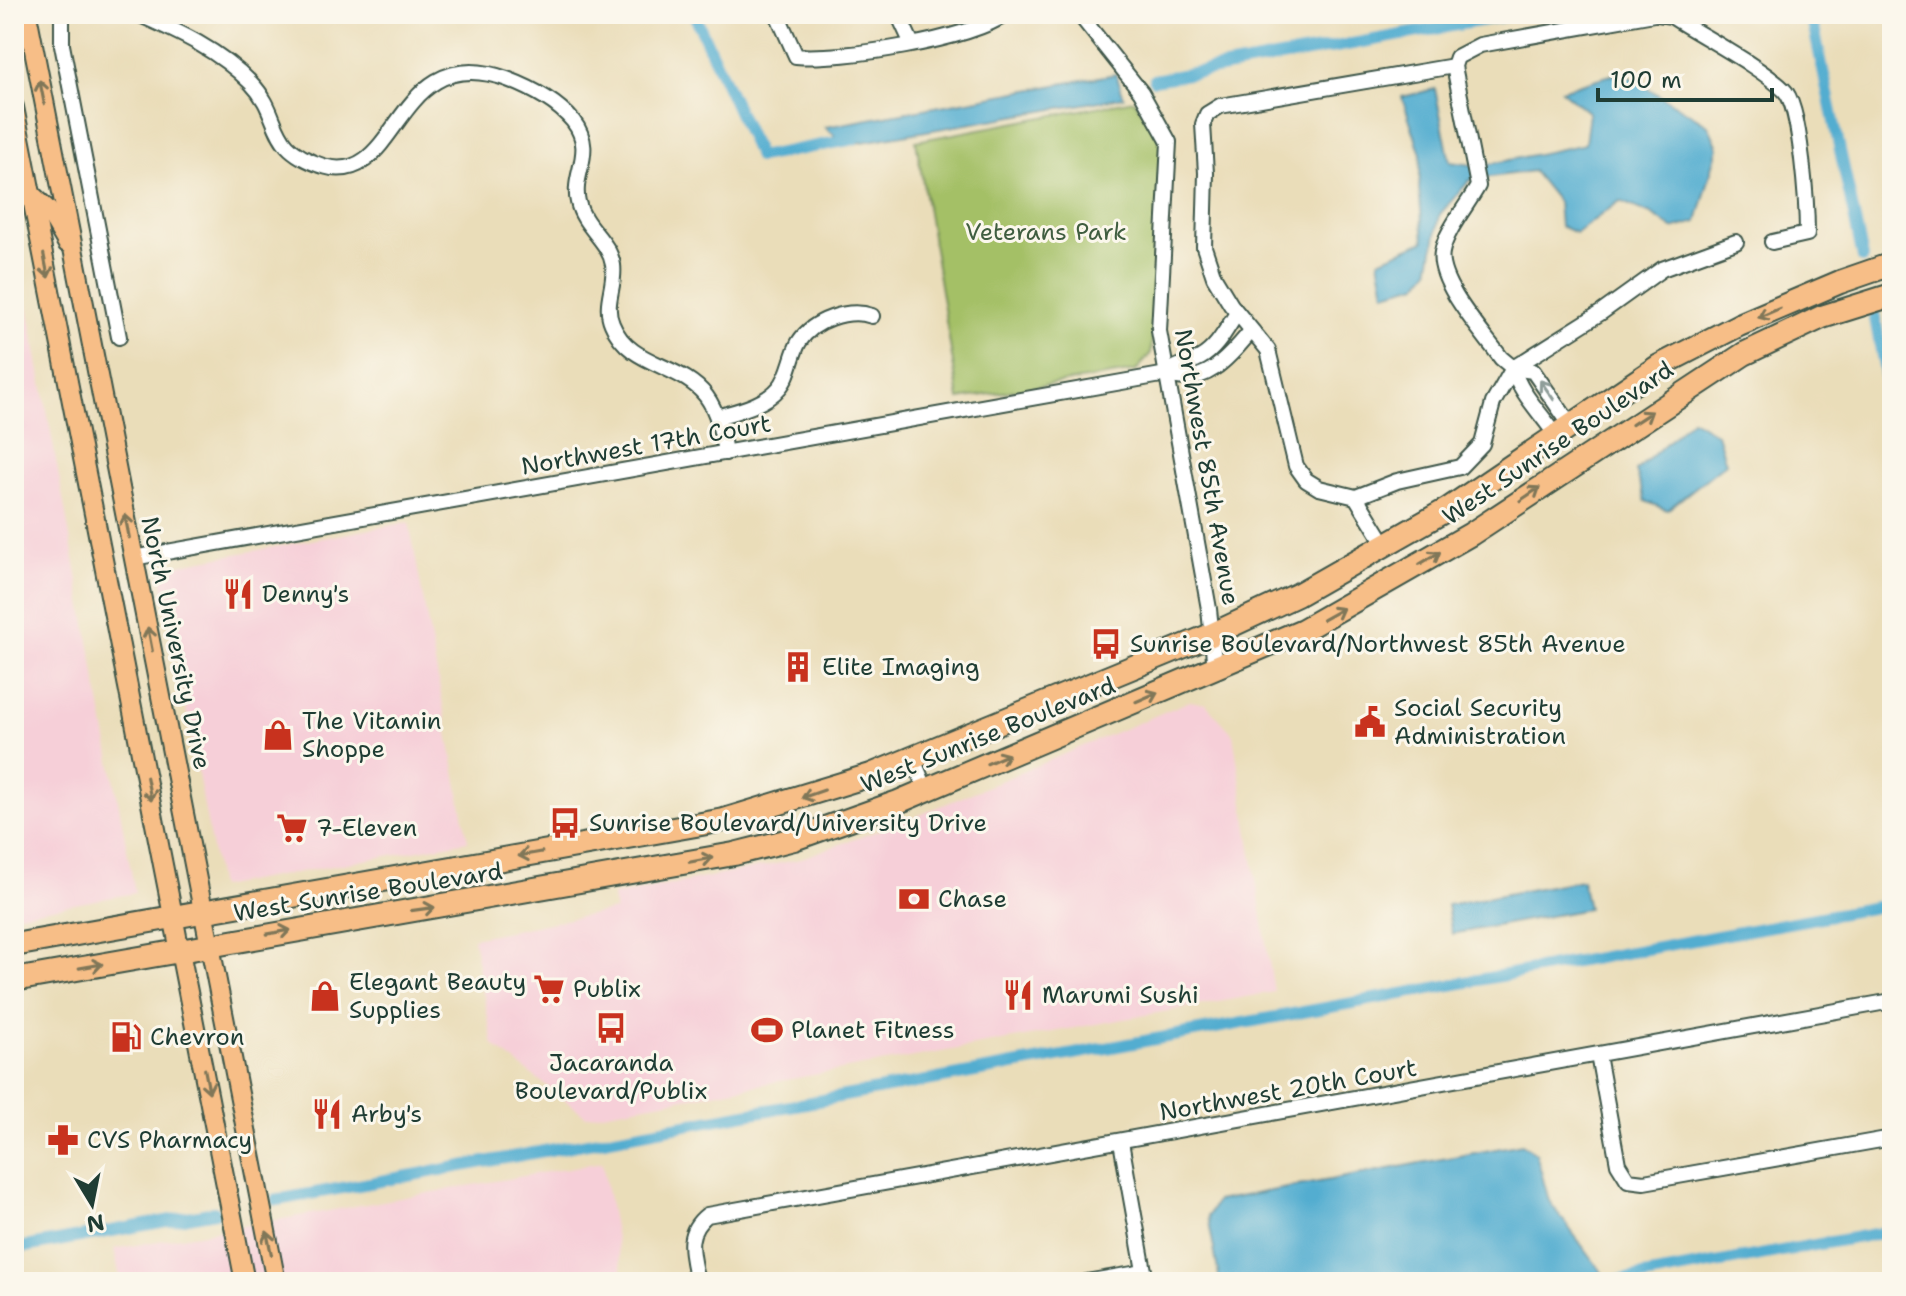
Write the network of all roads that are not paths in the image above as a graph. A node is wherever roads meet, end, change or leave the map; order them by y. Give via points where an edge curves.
1 (27, 14) edge
2 (62, 14) edge
3 (138, 14) edge
4 (777, 14) edge
5 (898, 14) edge
6 (1006, 14) edge
7 (1079, 14) edge
8 (1656, 14) edge
9 (912, 44) junction
10 (1454, 66) junction
11 (14, 107) edge
12 (31, 194) junction
13 (1736, 242) dead end
14 (1772, 242) dead end
15 (73, 252) junction
16 (1892, 264) edge
17 (1892, 295) edge
18 (1237, 313) junction
19 (872, 316) dead end
20 (1251, 331) junction
21 (119, 337) dead end
22 (1513, 368) junction
23 (1167, 374) junction
24 (717, 417) junction
25 (1564, 432) junction
26 (725, 453) junction
27 (1356, 497) junction
28 (101, 536) junction
29 (1386, 546) junction
30 (133, 558) junction
31 (106, 569) junction
32 (143, 603) junction
33 (1211, 635) junction
34 (1215, 669) junction
35 (913, 759) junction
36 (926, 790) junction
37 (205, 910) junction
38 (174, 915) junction
39 (212, 944) junction
40 (14, 945) edge
41 (182, 949) junction
42 (14, 980) edge
43 (1892, 1001) edge
44 (1598, 1055) junction
45 (1892, 1138) edge
46 (1121, 1142) junction
47 (1145, 1277) edge
48 (245, 1282) edge
49 (276, 1282) edge
50 (697, 1282) edge
51 (1086, 1282) edge

15 -> 1 main road, North University Drive
2 - 21 street via 62,45
3 - 24 street via 208,47 258,91 282,142 328,167 363,160 378,148 430,82 469,72 503,77 552,101 581,137 584,157 577,200 612,259 608,315 618,339 627,350 699,388
4 - 9 street via 796,56 818,58
5 - 9 street
6 - 9 street
7 - 23 street, Northwest 85th Avenue via 1141,92 1169,142 1159,331
8 - 10 street via 1480,45 1457,57
8 - 14 street via 1671,16 1787,91 1796,120 1807,234
10 - 18 street via 1220,106 1207,114 1204,247 1214,277
10 - 22 street via 1478,186 1445,243 1444,274
11 - 12 main road
12 - 15 main road via 48,210
12 -> 28 main road
13 - 22 street via 1662,269
30 -> 15 main road, North University Drive
16 -> 25 highway, West Sunrise Boulevard via 1739,325 1659,366
34 -> 17 highway, West Sunrise Boulevard via 1303,630 1471,534 1744,354 1836,313
18 - 20 street
18 - 23 street via 1201,358
19 - 24 street via 844,314 814,328 798,344 785,379 772,395
20 - 23 street via 1217,369 1177,379
20 - 27 street via 1268,350 1296,466 1319,488
22 - 25 street via 1518,386
22 - 27 street via 1470,461
23 - 26 street, Northwest 17th Court
23 - 33 street, Northwest 85th Avenue
24 - 26 street
25 - 29 highway, West Sunrise Boulevard
26 - 30 street, Northwest 17th Court
27 - 29 street
28 - 30 main road via 118,553
28 - 31 main road
29 - 33 highway, West Sunrise Boulevard
30 - 32 main road, North University Drive
31 - 32 main road via 123,574
31 -> 38 main road
37 -> 32 main road, North University Drive
33 - 34 street, Northwest 85th Avenue
33 - 35 highway, West Sunrise Boulevard
36 -> 34 highway, West Sunrise Boulevard
35 - 36 street
35 -> 37 highway, West Sunrise Boulevard via 724,820
39 -> 36 highway, West Sunrise Boulevard via 734,854 794,839
37 - 38 highway, West Sunrise Boulevard
37 - 39 main road, North University Drive
38 - 40 highway, West Sunrise Boulevard
38 - 41 main road
39 - 41 highway, West Sunrise Boulevard
49 -> 39 main road, North University Drive
42 -> 41 highway, West Sunrise Boulevard
41 -> 48 main road
43 - 44 street, Northwest 20th Court
44 - 45 street via 1618,1164 1628,1180 1644,1182
44 - 46 street, Northwest 20th Court
46 - 47 street
46 - 50 street, Northwest 20th Court via 707,1215 694,1225 690,1242
47 - 51 street

